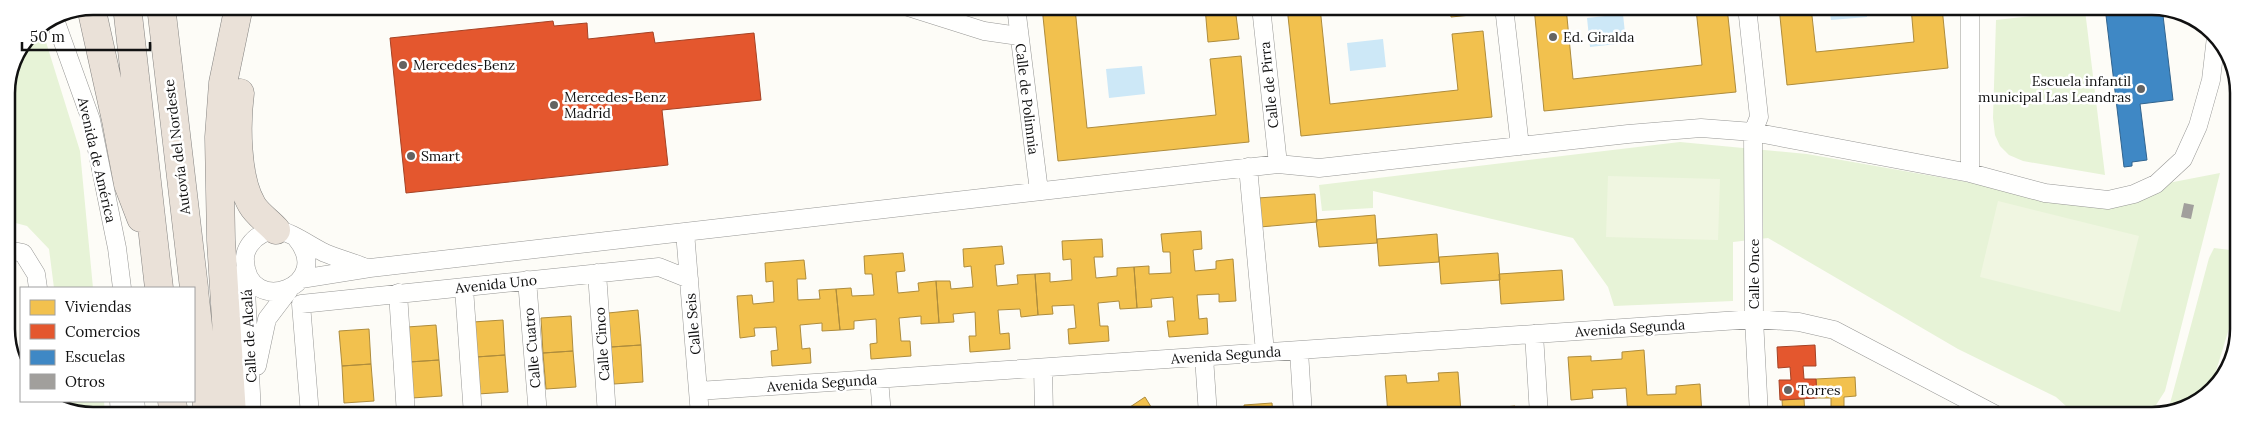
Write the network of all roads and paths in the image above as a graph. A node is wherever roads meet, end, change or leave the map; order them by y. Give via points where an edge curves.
1 (93, 15) edge
2 (128, 15) edge
3 (162, 15) edge
4 (237, 15) edge
5 (255, 15) edge
6 (935, 15) edge
7 (1017, 15) edge
8 (1262, 15) edge
9 (1505, 15) edge
10 (1749, 15) edge
11 (1970, 15) edge
12 (57, 24) edge
13 (1019, 36) junction
14 (2215, 47) edge
15 (1753, 132) junction
16 (1520, 146) junction
17 (1278, 164) junction
18 (1248, 168) junction
19 (1970, 173) junction
20 (1039, 192) junction
21 (685, 232) junction
22 (286, 234) junction
23 (117, 248) junction
24 (15, 251) edge
25 (156, 257) junction
26 (245, 257) junction
27 (370, 268) junction
28 (597, 273) junction
29 (689, 279) junction
30 (527, 280) junction
31 (295, 284) junction
32 (38, 287) edge
33 (118, 287) edge
34 (122, 287) edge
35 (159, 287) edge
36 (194, 287) edge
37 (464, 288) junction
38 (398, 293) junction
39 (195, 298) edge
40 (1754, 319) junction
41 (1534, 334) junction
42 (1298, 351) junction
43 (1265, 352) junction
44 (1204, 357) junction
45 (1043, 368) junction
46 (879, 379) junction
47 (698, 391) junction
48 (207, 407) edge
49 (231, 407) edge
50 (253, 407) edge
51 (254, 407) edge
52 (309, 407) edge
53 (405, 407) edge
54 (472, 407) edge
55 (537, 407) edge
56 (606, 407) edge
57 (699, 407) edge
58 (881, 407) edge
59 (1044, 407) edge
60 (1207, 407) edge
61 (1302, 407) edge
62 (1539, 407) edge
63 (1759, 407) edge
64 (1981, 407) edge

1 - 25 highway via 128,184
2 - 25 highway
3 - 36 highway, Autovía del Nordeste
4 - 49 highway via 223,83 219,137 221,240
5 - 22 highway via 246,49 238,113 240,171 252,205
6 - 13 street via 984,31
7 - 13 street, Calle de Polimnia
8 - 17 street, Calle de Pirra
9 - 16 street
10 - 15 street, Calle Once via 1759,118
11 - 19 street
12 - 23 street, Avenida de América via 91,120
13 - 20 street, Calle de Polimnia
14 - 19 street via 2211,80 2198,126 2183,159 2156,184 2134,194 2108,200 2045,193
15 - 16 street via 1701,128
15 - 19 street
15 - 40 street, Calle Once
16 - 17 street via 1319,168
17 - 18 street
18 - 20 street
18 - 43 street
20 - 21 street
21 - 27 street
21 - 29 street, Calle Seis
22 - 26 street via 258,236 250,244
22 - 27 street via 326,254
22 - 31 street via 305,254 306,265
23 - 33 street, Avenida de América
23 - 34 street, Avenida de América
24 - 32 street via 23,253 36,274
25 - 35 highway
26 - 31 street via 245,268 260,288 270,292
26 - 50 street, Calle de Alcalá
27 - 31 street
28 - 29 street, Avenida Uno via 659,267
28 - 30 street, Avenida Uno
28 - 56 street, Calle Cinco
29 - 47 street, Calle Seis
30 - 37 street, Avenida Uno
30 - 55 street, Calle Cuatro
31 - 51 street, Calle de Alcalá via 267,319 257,359
37 - 38 street, Avenida Uno
37 - 54 street
38 - 52 street, Avenida Uno via 301,304
38 - 53 street
39 - 48 highway, Autovía del Nordeste
40 - 41 street, Avenida Segunda
40 - 63 street, Calle Once
40 - 64 street, Avenida Segunda via 1798,322 1834,330
41 - 42 street, Avenida Segunda
41 - 62 street
42 - 43 street, Avenida Segunda
42 - 61 street
43 - 44 street, Avenida Segunda
44 - 45 street, Avenida Segunda
44 - 60 street
45 - 46 street, Avenida Segunda
45 - 59 street
46 - 47 street, Avenida Segunda
46 - 58 street
47 - 57 street, Calle Seis

